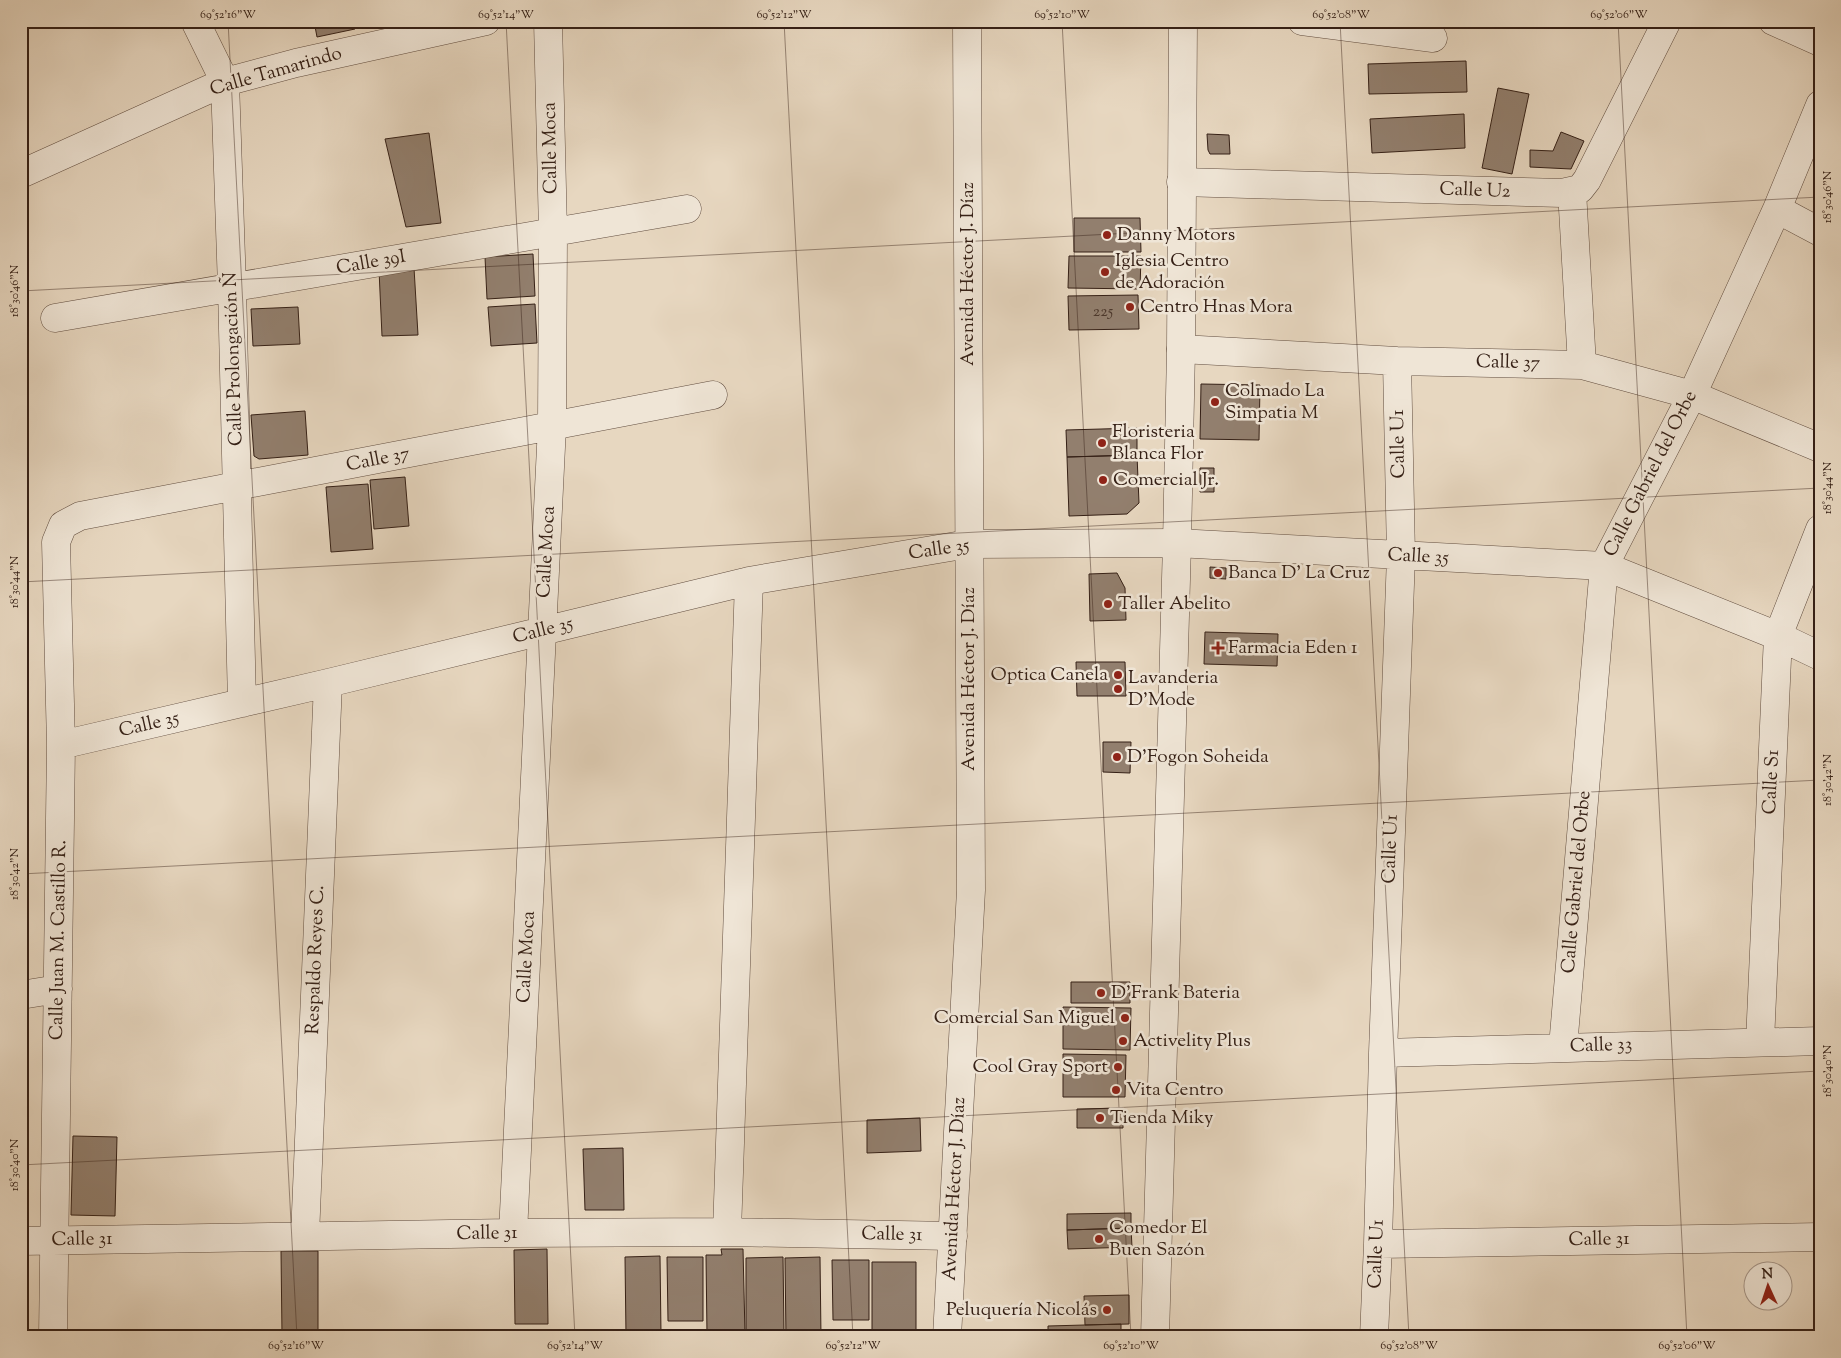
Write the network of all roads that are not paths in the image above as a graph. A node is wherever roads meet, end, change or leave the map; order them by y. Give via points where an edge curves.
1 (195, 21) edge
2 (486, 21) edge
3 (548, 21) edge
4 (967, 21) edge
5 (1183, 21) edge
6 (1302, 21) edge
7 (1667, 21) edge
8 (1773, 21) edge
9 (1433, 38) dead end
10 (1820, 42) edge
11 (225, 82) junction
12 (1820, 105) edge
13 (21, 174) edge
14 (1181, 182) junction
15 (1572, 191) junction
16 (687, 209) dead end
17 (1776, 209) junction
18 (553, 232) junction
19 (1820, 232) edge
20 (232, 287) junction
21 (55, 318) dead end
22 (1181, 348) junction
23 (1396, 361) junction
24 (1582, 365) junction
25 (712, 395) dead end
26 (1692, 395) junction
27 (552, 426) junction
28 (1820, 448) edge
29 (237, 487) junction
30 (1820, 529) edge
31 (56, 542) joint
32 (1177, 543) junction
33 (968, 544) junction
34 (1401, 556) junction
35 (1604, 566) junction
36 (749, 581) junction
37 (543, 631) junction
38 (1778, 636) junction
39 (1820, 656) edge
40 (328, 683) junction
41 (242, 703) junction
42 (61, 745) junction
43 (58, 989) junction
44 (21, 995) edge
45 (1820, 1041) edge
46 (1760, 1042) junction
47 (1563, 1047) junction
48 (1383, 1053) junction
49 (727, 1232) junction
50 (513, 1233) junction
51 (305, 1236) junction
52 (953, 1236) junction
53 (1820, 1237) edge
54 (54, 1240) junction
55 (21, 1241) edge
56 (1378, 1244) junction
57 (53, 1337) edge
58 (947, 1337) edge
59 (1155, 1337) edge
60 (1374, 1337) edge

1 - 11 street, Calle Prolongación Ñ
2 - 11 street, Calle Tamarindo
3 - 18 street, Calle Moca
4 - 33 street, Avenida Héctor J. Díaz
5 - 14 street
6 - 9 street
7 - 15 street via 1587,180 1580,189
8 - 10 street
11 - 13 street, Calle Tamarindo
11 - 20 street, Calle Prolongación Ñ
12 - 17 street, Calle Gabriel del Orbe
14 - 15 street, Calle U2
14 - 22 street
15 - 24 street
16 - 18 street, Calle 39I
17 - 19 street
17 - 26 street, Calle Gabriel del Orbe
18 - 20 street, Calle 39I
18 - 27 street, Calle Moca
20 - 21 street, Calle 39I
20 - 29 street, Calle Prolongación Ñ
22 - 23 street, Calle 37
22 - 32 street
23 - 24 street, Calle 37
23 - 34 street, Calle U1
24 - 26 street, Calle 37
25 - 27 street, Calle 37
26 - 28 street, Calle 37
26 - 35 street, Calle Gabriel del Orbe
27 - 29 street, Calle 37
27 - 37 street, Calle Moca
29 - 31 street, Calle 37 via 80,516 63,525
29 - 41 street, Calle Prolongación Ñ
30 - 38 street, Calle S1
31 - 42 street, Calle Juan M. Castillo R.
32 - 33 street, Calle 35
32 - 34 street, Calle 35
32 - 59 street
33 - 36 street, Calle 35
33 - 52 street, Avenida Héctor J. Díaz via 971,890
34 - 35 street, Calle 35
34 - 48 street, Calle U1
35 - 38 street, Calle 35
35 - 47 street, Calle Gabriel del Orbe
36 - 37 street, Calle 35
36 - 49 street
37 - 40 street, Calle 35
37 - 50 street, Calle Moca
38 - 39 street, Calle 35
38 - 46 street, Calle S1
40 - 41 street, Calle 35
40 - 51 street, Respaldo Reyes C.
41 - 42 street, Calle 35
42 - 43 street, Calle Juan M. Castillo R.
43 - 44 street
43 - 54 street, Calle Juan M. Castillo R.
45 - 46 street, Calle 33
46 - 47 street, Calle 33
47 - 48 street, Calle 33
48 - 56 street, Calle U1
49 - 50 street, Calle 31
49 - 52 street, Calle 31
50 - 51 street, Calle 31
51 - 54 street, Calle 31
52 - 58 street, Avenida Héctor J. Díaz
53 - 56 street, Calle 31
54 - 55 street, Calle 31
54 - 57 street, Calle Juan M. Castillo R.
56 - 60 street, Calle U1

